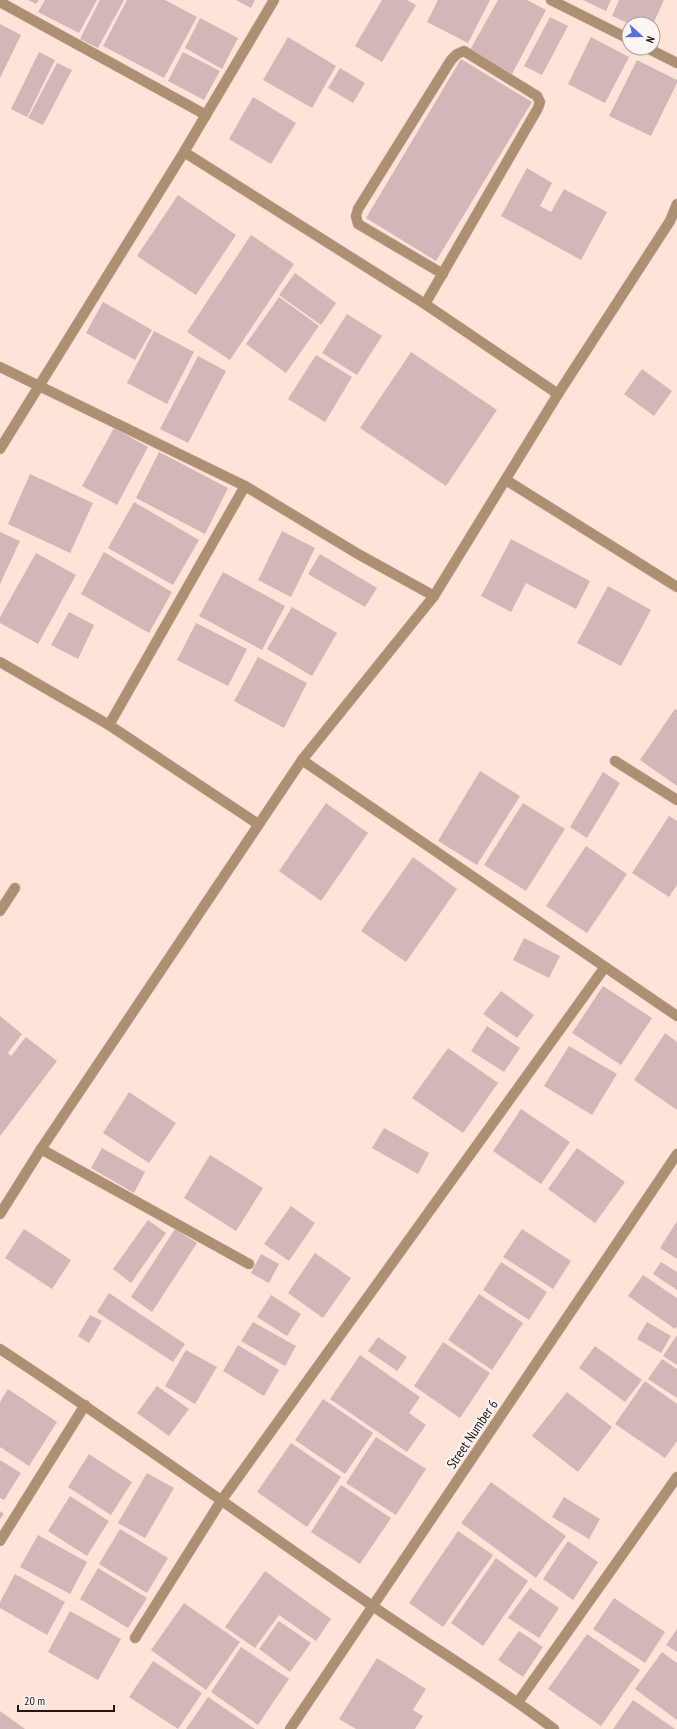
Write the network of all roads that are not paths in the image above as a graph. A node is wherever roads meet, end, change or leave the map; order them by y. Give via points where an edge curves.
1 (274, 0) edge
2 (551, 0) edge
3 (0, 2) edge
4 (621, 35) edge
5 (661, 55) edge
6 (677, 63) edge
7 (206, 115) junction
8 (184, 152) junction
9 (677, 204) edge
10 (673, 224) edge
11 (443, 274) junction
12 (425, 304) junction
13 (0, 367) edge
14 (40, 386) junction
15 (558, 394) junction
16 (0, 449) edge
17 (506, 480) junction
18 (245, 486) junction
19 (677, 587) edge
20 (434, 596) junction
21 (0, 662) edge
22 (109, 725) junction
23 (302, 760) junction
24 (615, 761) dead end
25 (677, 800) edge
26 (258, 824) junction
27 (15, 888) dead end
28 (0, 911) edge
29 (605, 967) junction
30 (677, 1016) edge
31 (41, 1149) junction
32 (677, 1154) edge
33 (0, 1214) edge
34 (249, 1264) dead end
35 (0, 1349) edge
36 (85, 1405) junction
37 (677, 1477) edge
38 (221, 1501) junction
39 (0, 1541) edge
40 (373, 1606) junction
41 (135, 1638) dead end
42 (518, 1702) junction
43 (290, 1729) edge
44 (554, 1729) edge

1 - 7 street
2 - 4 street
3 - 7 street
5 - 6 street
7 - 8 street
8 - 12 street
8 - 14 street
9 - 10 street
10 - 15 street
11 - 11 street via 540,102 537,96 464,51 451,60 356,216 358,224
11 - 12 street
12 - 15 street
13 - 14 street
14 - 16 street
14 - 18 street
15 - 17 street
17 - 19 street
17 - 20 street
18 - 20 street
18 - 22 street
20 - 23 street
21 - 22 street
22 - 26 street
23 - 26 street
23 - 29 street
24 - 25 street
26 - 31 street
27 - 28 street
29 - 30 street
29 - 38 street
31 - 33 street
31 - 34 street
32 - 40 street, Street Number 6
35 - 36 street
36 - 38 street
36 - 39 street
37 - 42 street
38 - 40 street
38 - 41 street
40 - 42 street
40 - 43 street, Street Number 6
42 - 44 street

